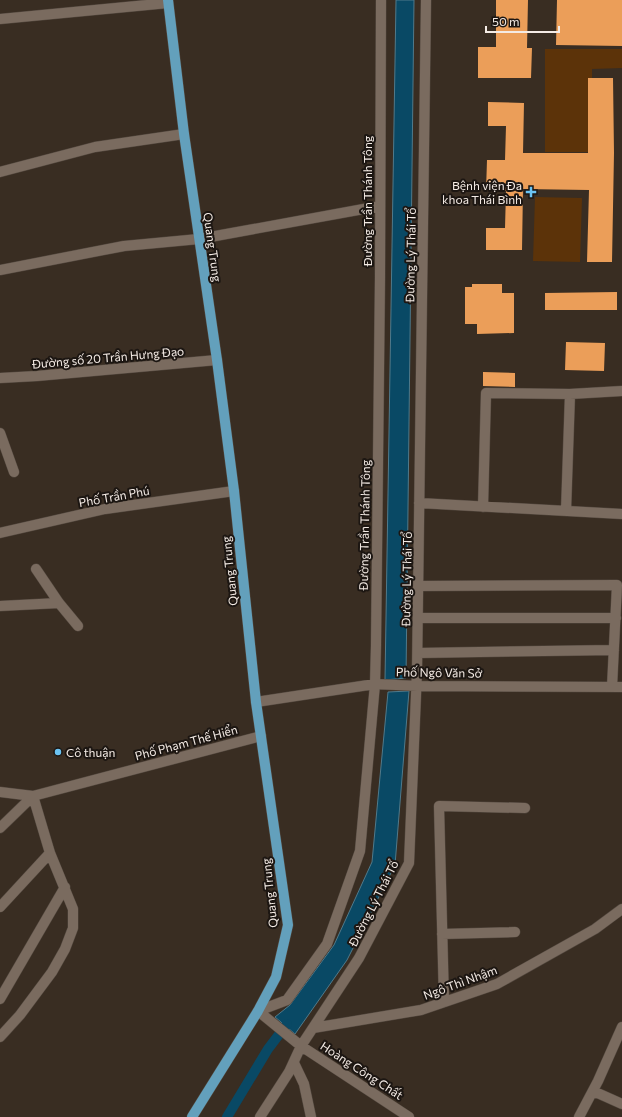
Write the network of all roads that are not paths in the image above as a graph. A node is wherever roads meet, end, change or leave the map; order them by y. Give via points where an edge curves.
1 (381, 0) edge
2 (426, 0) edge
3 (168, 1) edge
4 (0, 19) edge
5 (184, 134) junction
6 (0, 172) edge
7 (380, 206) junction
8 (199, 239) junction
9 (0, 270) edge
10 (217, 360) junction
11 (0, 378) edge
12 (622, 391) edge
13 (570, 394) junction
14 (0, 433) edge
15 (14, 472) dead end
16 (234, 491) junction
17 (420, 504) junction
18 (483, 507) junction
19 (566, 511) junction
20 (622, 514) edge
21 (0, 533) edge
22 (36, 569) dead end
23 (418, 586) junction
24 (59, 603) junction
25 (0, 606) edge
26 (418, 618) junction
27 (616, 618) junction
28 (78, 626) dead end
29 (614, 650) junction
30 (418, 653) junction
31 (378, 684) junction
32 (417, 686) junction
33 (617, 687) edge
34 (256, 702) junction
35 (261, 736) junction
36 (0, 792) edge
37 (33, 796) junction
38 (525, 808) dead end
39 (0, 828) edge
40 (50, 854) junction
41 (65, 887) junction
42 (0, 907) edge
43 (622, 909) edge
44 (515, 932) dead end
45 (442, 934) junction
46 (0, 999) edge
47 (444, 1002) junction
48 (258, 1011) junction
49 (622, 1027) edge
50 (313, 1028) junction
51 (0, 1037) edge
52 (301, 1046) junction
53 (294, 1063) junction
54 (593, 1091) junction
55 (622, 1104) edge
56 (192, 1117) edge
57 (260, 1117) edge
58 (311, 1117) edge
59 (409, 1117) edge
60 (579, 1117) edge

1 - 7 street, Đường Trần Thánh Tông
2 - 17 street, Đường Lý Thái Tổ
3 - 4 street
3 - 5 main road, Quang Trung
5 - 6 street via 95,147
5 - 8 main road, Quang Trung
7 - 8 street
7 - 31 street, Đường Trần Thánh Tông
8 - 9 street via 124,246
8 - 10 main road, Quang Trung
10 - 11 street, Đường số 20 Trần Hưng Đạo
10 - 16 main road, Quang Trung
12 - 13 street
13 - 18 street via 486,393
13 - 19 street
14 - 15 street
16 - 21 street, Phố Trần Phú via 105,509
16 - 34 main road, Quang Trung
17 - 18 street
17 - 23 street, Đường Lý Thái Tổ
18 - 19 street
19 - 20 street
22 - 24 street
23 - 26 street, Đường Lý Thái Tổ
23 - 27 street via 617,585
24 - 25 street
24 - 28 street
26 - 27 street
26 - 30 street, Đường Lý Thái Tổ
27 - 29 street
29 - 30 street
29 - 33 street
30 - 32 street, Đường Lý Thái Tổ
31 - 32 street, Phố Ngô Văn Sở
31 - 34 street, Phố Ngô Văn Sở
31 - 48 street, Đường Trần Thánh Tông via 360,851 327,944 287,1000
32 - 33 street, Phố Ngô Văn Sở
32 - 50 street, Đường Lý Thái Tổ via 409,863 359,958
34 - 35 main road, Quang Trung
35 - 37 street, Phố Phạm Thế Hiển
35 - 48 main road, Quang Trung via 288,925 276,977
36 - 37 street, Phố Phạm Thế Hiển
37 - 39 street
37 - 40 street
38 - 45 street via 439,806
40 - 41 street
40 - 42 street
41 - 46 street
41 - 51 street via 73,909 73,928 65,949 52,972
43 - 47 street, Ngô Thì Nhậm via 595,929 497,984
44 - 45 street
45 - 47 street
47 - 50 street, Ngô Thì Nhậm via 421,1010
48 - 52 street, Hoàng Công Chất
48 - 56 main road, Quang Trung
49 - 54 street
50 - 52 street, Đường Lý Thái Tổ
52 - 53 street, Đường Lý Thái Tổ
52 - 59 street, Hoàng Công Chất
53 - 57 street, Đường Lý Thái Tổ
53 - 58 street via 304,1084
54 - 55 street
54 - 60 street

